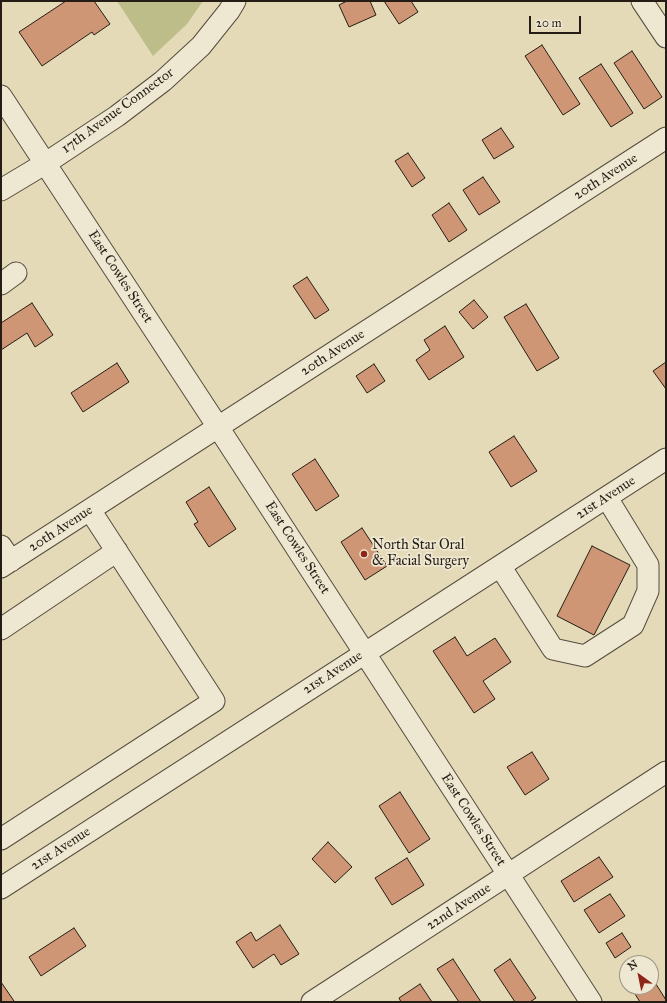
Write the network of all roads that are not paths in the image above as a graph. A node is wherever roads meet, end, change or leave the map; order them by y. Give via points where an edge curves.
1 (235, 1) edge
2 (642, 1) edge
3 (666, 37) edge
4 (1, 96) edge
5 (666, 138) edge
6 (46, 164) junction
7 (1, 190) edge
8 (218, 427) junction
9 (666, 459) edge
10 (607, 498) junction
11 (90, 510) junction
12 (117, 551) junction
13 (4, 558) edge
14 (500, 566) junction
15 (1, 629) edge
16 (364, 652) junction
17 (666, 772) edge
18 (1, 839) edge
19 (509, 874) junction
20 (1, 888) edge
21 (312, 1002) edge
22 (591, 1002) edge

1 - 6 street, 17th Avenue Connector via 201,46 163,81
2 - 3 street
4 - 6 street, East Cowles Street
5 - 8 street, 20th Avenue
6 - 7 street, 17th Avenue Connector
6 - 8 street, East Cowles Street
8 - 11 street, 20th Avenue
8 - 16 street, East Cowles Street
9 - 10 street, 21st Avenue
10 - 14 street, 21st Avenue
10 - 14 street via 648,565 648,591 633,625 585,656 553,649
11 - 12 street
11 - 13 street, 20th Avenue
12 - 15 street
12 - 18 street via 214,701
14 - 16 street, 21st Avenue
16 - 19 street, East Cowles Street
16 - 20 street, 21st Avenue
17 - 19 street, 22nd Avenue
19 - 21 street, 22nd Avenue
19 - 22 street, East Cowles Street

